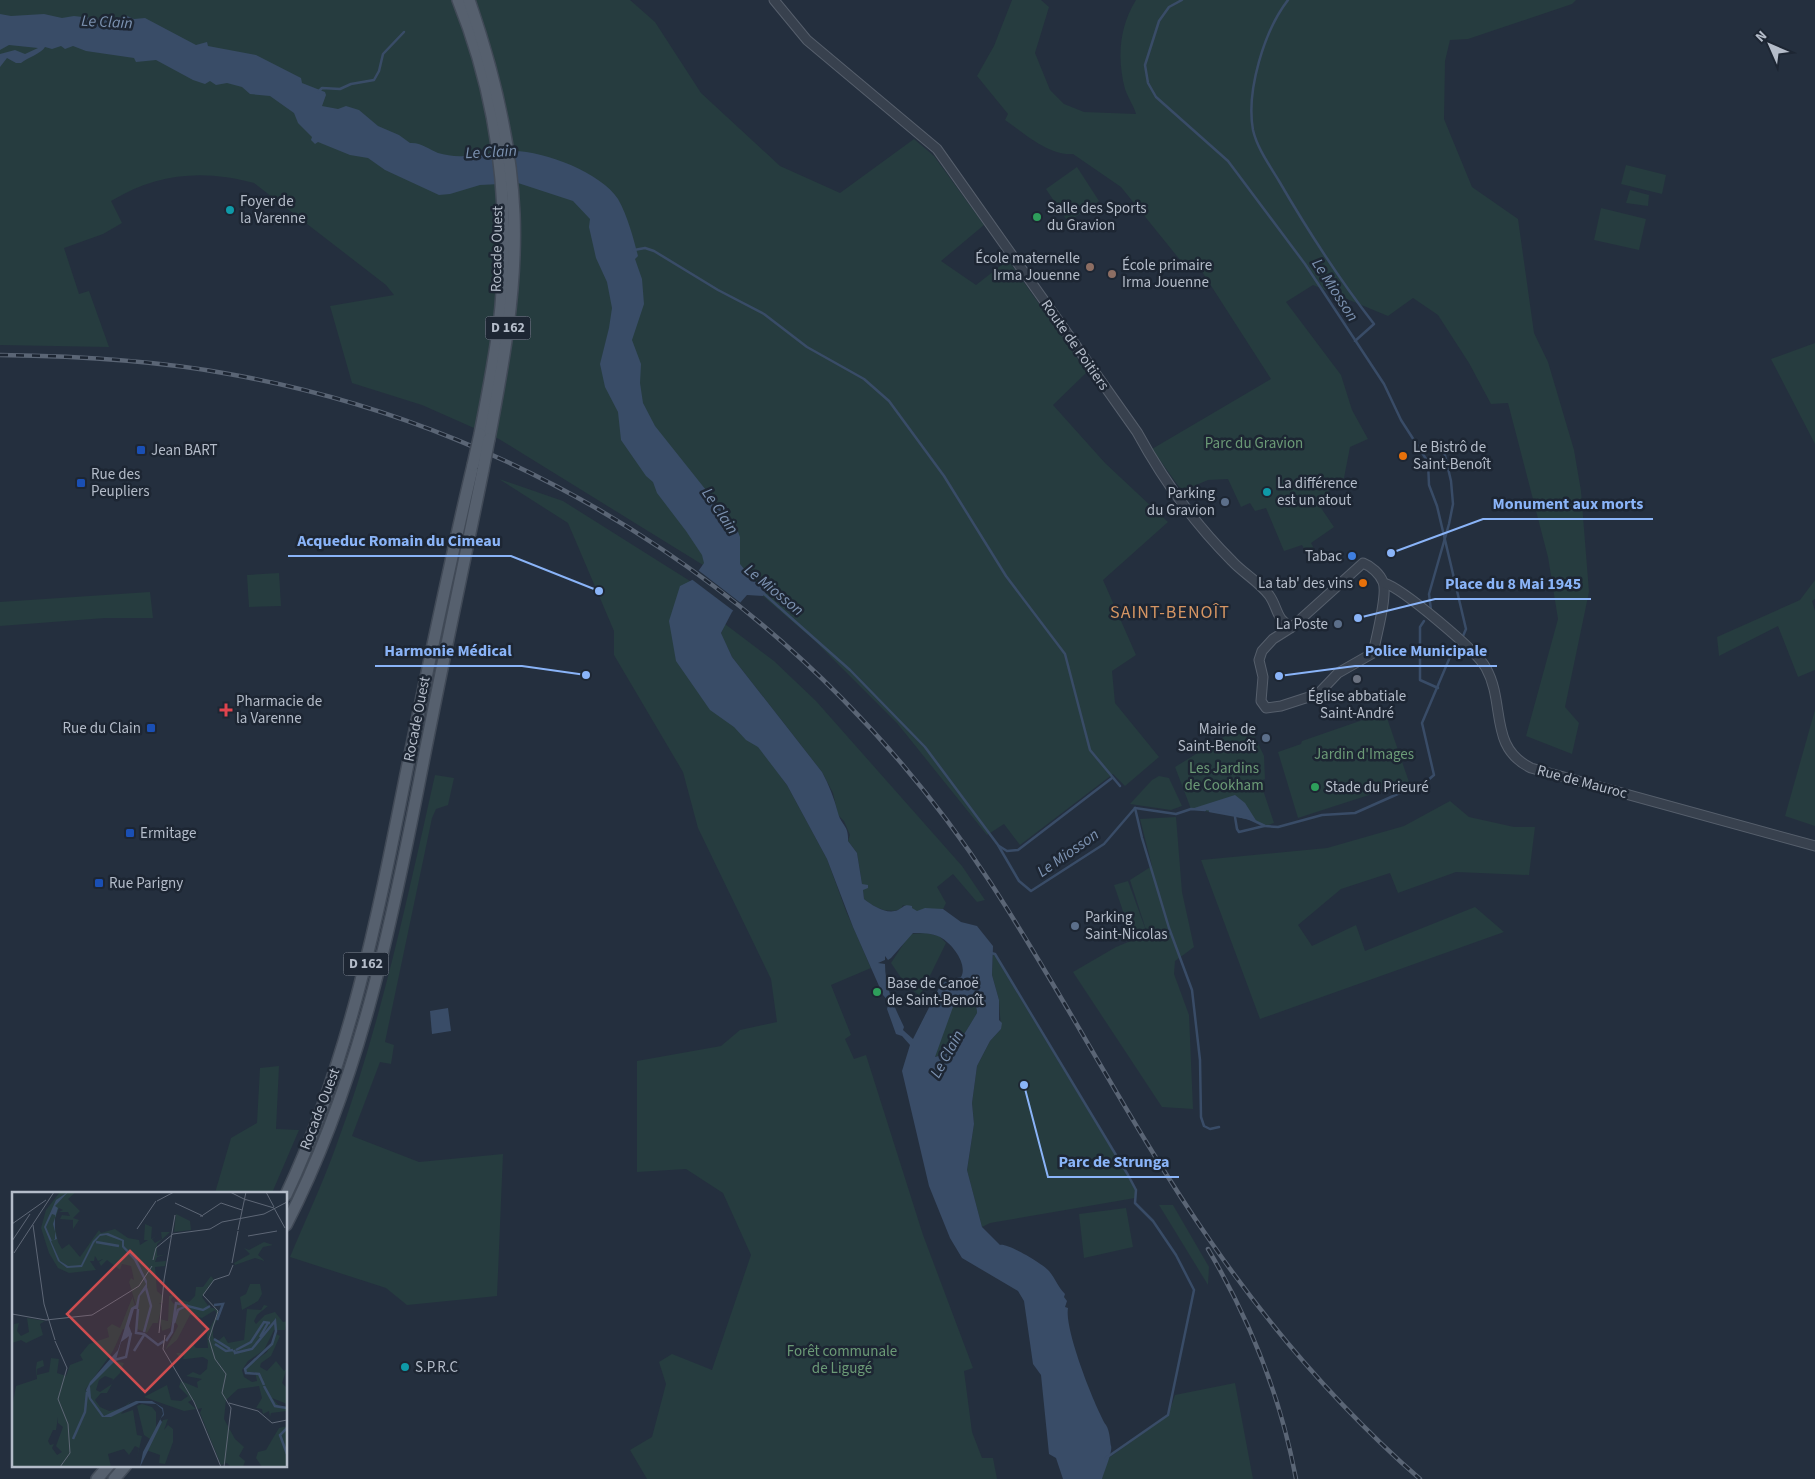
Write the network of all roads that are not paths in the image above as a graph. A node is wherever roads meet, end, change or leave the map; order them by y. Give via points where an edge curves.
1 (458, 0) edge
2 (469, 0) edge
3 (774, 0) edge
4 (490, 86) junction
5 (478, 467) junction
6 (1384, 583) junction
7 (1278, 616) junction
8 (1292, 627) junction
9 (1273, 639) junction
10 (1815, 846) edge
11 (287, 1192) edge
12 (288, 1221) edge
13 (108, 1466) edge
14 (125, 1466) edge
15 (97, 1479) edge
16 (114, 1479) edge

1 - 4 main road, Rocade Ouest / D 162
2 - 4 main road, Rocade Ouest / D 162
3 - 7 street, Route de Poitiers via 807,40 937,149 1181,499 1232,562 1269,595
4 - 5 main road, Rocade Ouest / D 162, bridge via 508,146 509,216 485,437
5 - 11 main road, Rocade Ouest / D 162 via 449,568 364,974 334,1078
5 - 12 main road, Rocade Ouest / D 162 via 380,968 365,1026 341,1096
6 - 8 street, Rue de Mauroc via 1363,563
6 - 9 street via 1382,612 1373,653 1338,673 1318,694 1270,709 1261,701 1263,677 1259,660
6 - 10 street, Rue de Mauroc via 1412,601 1484,664 1494,690 1507,749 1522,763
7 - 8 street, Route de Poitiers via 1284,624
7 - 9 street
8 - 9 street
13 - 15 main road
14 - 16 main road

